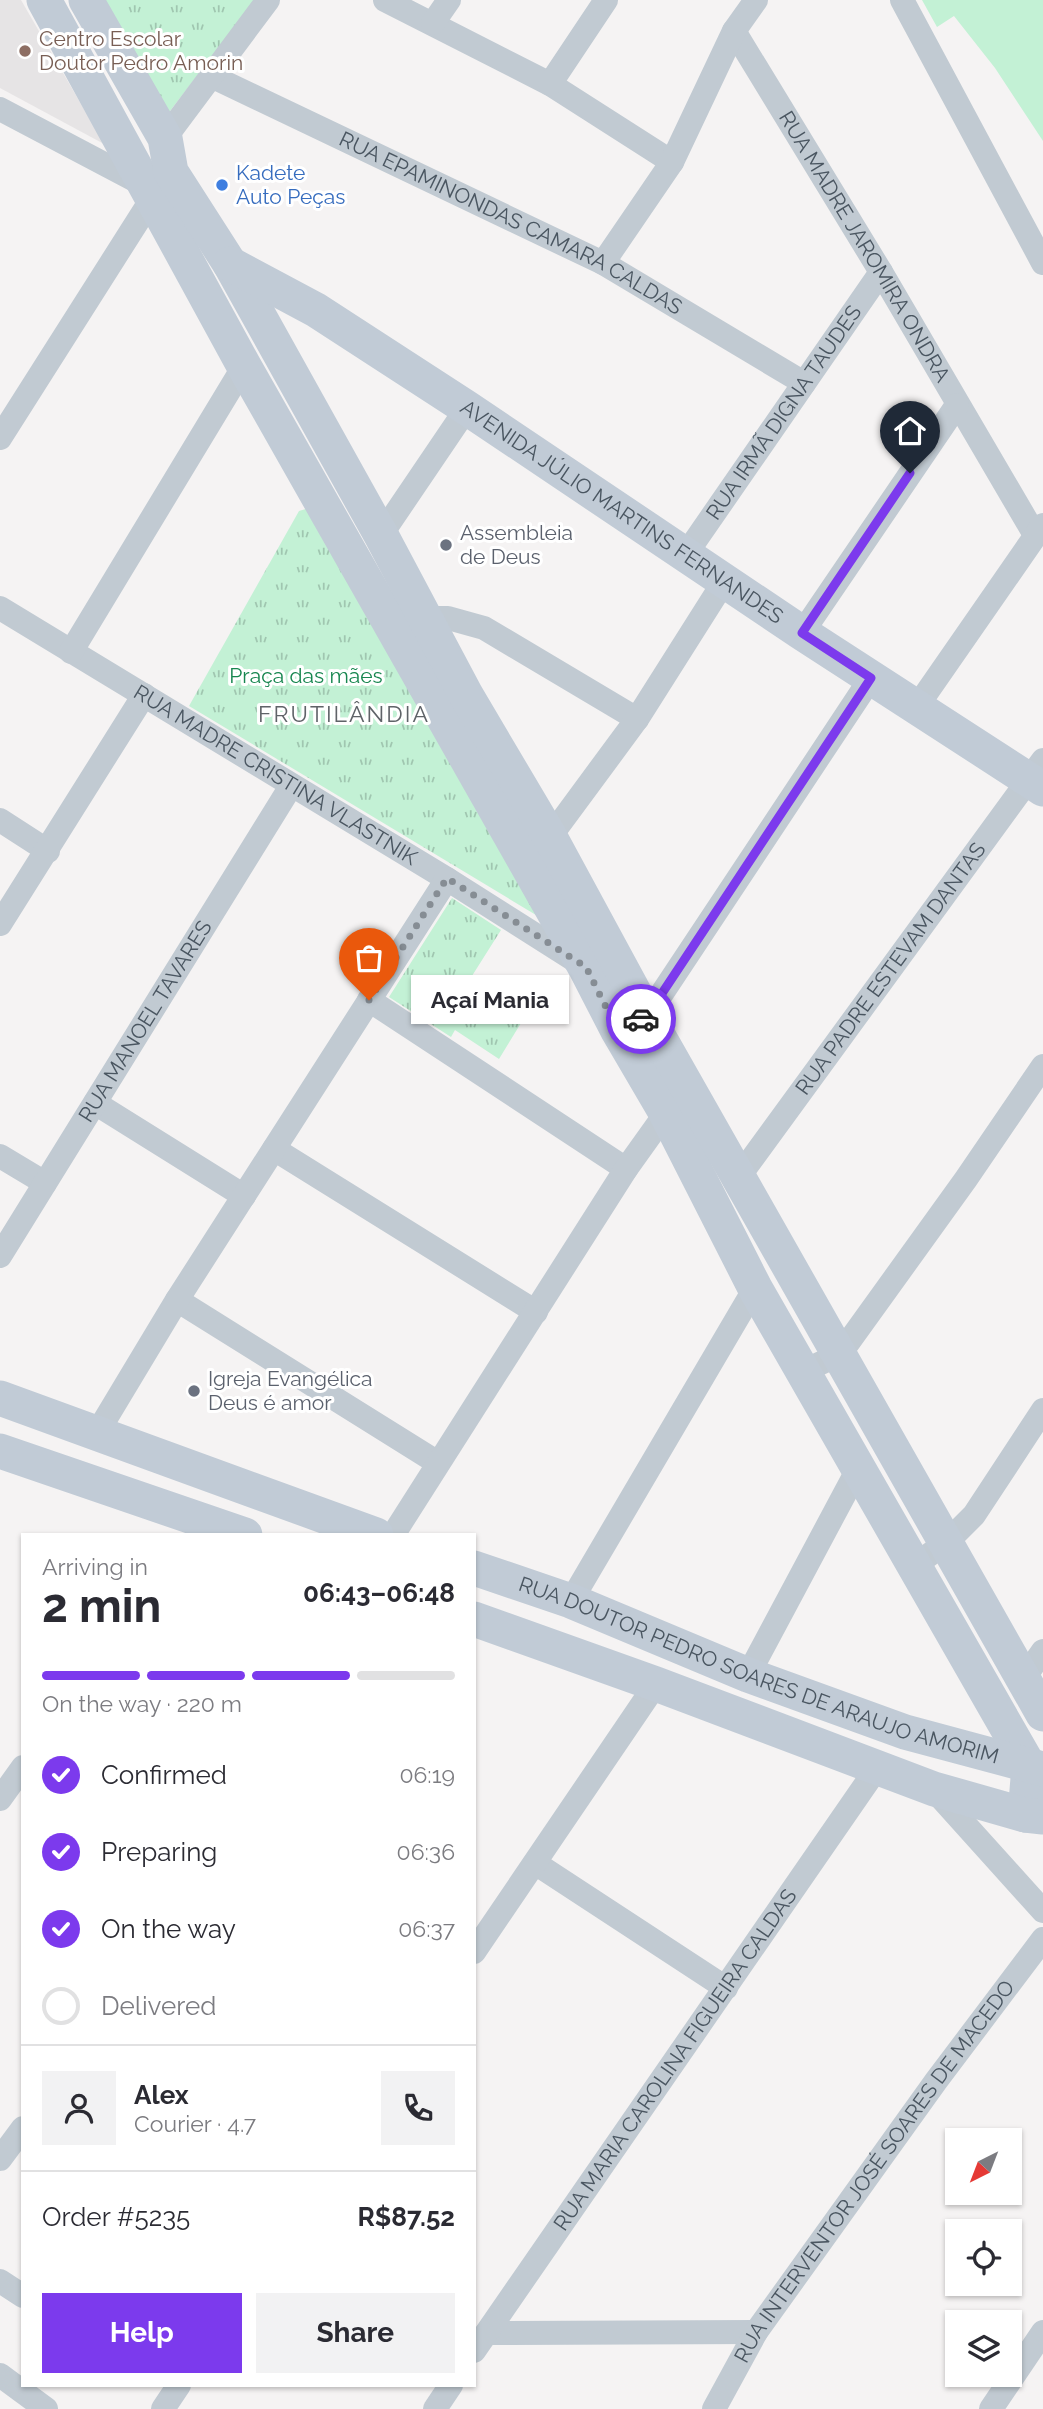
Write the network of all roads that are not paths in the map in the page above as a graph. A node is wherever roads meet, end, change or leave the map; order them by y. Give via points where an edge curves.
1 (44, 0) edge
2 (86, 0) edge
3 (268, 0) edge
4 (385, 0) edge
5 (449, 0) edge
6 (606, 0) edge
7 (756, 0) edge
8 (902, 0) edge
9 (433, 23) junction
10 (733, 31) junction
11 (211, 75) junction
12 (550, 84) junction
13 (0, 108) edge
14 (165, 138) junction
15 (672, 162) junction
16 (157, 185) junction
17 (603, 263) junction
18 (1043, 263) edge
19 (230, 264) junction
20 (881, 272) junction
21 (244, 366) junction
22 (804, 383) junction
23 (957, 405) junction
24 (467, 408) junction
25 (0, 438) edge
26 (1039, 530) edge
27 (381, 535) junction
28 (686, 554) junction
29 (725, 580) junction
30 (0, 607) edge
31 (426, 618) junction
32 (802, 633) junction
33 (71, 652) junction
34 (871, 678) junction
35 (144, 695) junction
36 (455, 705) junction
37 (916, 708) junction
38 (637, 719) junction
39 (1038, 776) edge
40 (291, 786) junction
41 (0, 820) edge
42 (550, 837) junction
43 (48, 851) junction
44 (447, 878) junction
45 (0, 924) edge
46 (586, 967) junction
47 (369, 1000) junction
48 (633, 1024) junction
49 (1043, 1066) edge
50 (95, 1102) junction
51 (666, 1113) junction
52 (274, 1149) junction
53 (0, 1156) edge
54 (626, 1169) junction
55 (738, 1178) junction
56 (45, 1183) junction
57 (244, 1196) junction
58 (0, 1256) edge
59 (755, 1288) junction
60 (177, 1300) junction
61 (536, 1312) junction
62 (840, 1354) junction
63 (804, 1371) junction
64 (0, 1398) edge
65 (1043, 1410) edge
66 (97, 1433) junction
67 (0, 1451) edge
68 (438, 1463) junction
69 (858, 1469) junction
70 (207, 1529) edge
71 (358, 1532) edge
72 (232, 1533) edge
73 (394, 1533) edge
74 (947, 1542) junction
75 (915, 1565) junction
76 (476, 1569) edge
77 (571, 1601) junction
78 (476, 1620) edge
79 (1034, 1665) edge
80 (748, 1675) junction
81 (656, 1684) junction
82 (1043, 1714) edge
83 (877, 1768) junction
84 (1036, 1768) edge
85 (21, 1771) edge
86 (934, 1789) junction
87 (0, 1799) edge
88 (1034, 1816) edge
89 (535, 1863) junction
90 (1043, 1910) edge
91 (1043, 1939) edge
92 (476, 1949) edge
93 (726, 1988) junction
94 (21, 2131) edge
95 (0, 2158) edge
96 (0, 2281) edge
97 (21, 2295) edge
98 (756, 2332) junction
99 (1043, 2332) edge
100 (481, 2342) edge
101 (0, 2375) edge
102 (178, 2387) edge
103 (450, 2387) edge
104 (46, 2409) edge
105 (163, 2409) edge
106 (435, 2409) edge
107 (714, 2409) edge
108 (991, 2409) edge

1 - 16 street
2 - 14 street
3 - 11 street
4 - 9 street
5 - 9 street
6 - 12 street
7 - 10 street
8 - 18 street
9 - 12 street
10 - 15 street
10 - 20 street, RUA MADRE JAROMIRA ONDRA
11 - 14 street
11 - 17 street, RUA EPAMINONDAS CAMARA CALDAS
12 - 15 street
13 - 16 street
14 - 16 street
15 - 17 street
16 - 19 street
16 - 21 street
16 - 25 street
17 - 22 street, RUA EPAMINONDAS CAMARA CALDAS
19 - 24 street, AVENIDA JÚLIO MARTINS FERNANDES via 316,310
19 - 27 street
20 - 22 street, RUA IRMÃ DIGNA TAUDES
20 - 23 street, RUA MADRE JAROMIRA ONDRA
21 - 33 street
21 - 36 street
22 - 28 street, RUA IRMÃ DIGNA TAUDES
23 - 26 street, RUA MADRE JAROMIRA ONDRA
23 - 32 street
24 - 27 street
24 - 28 street, AVENIDA JÚLIO MARTINS FERNANDES
26 - 37 street
27 - 31 street
28 - 29 street, AVENIDA JÚLIO MARTINS FERNANDES
29 - 32 street, AVENIDA JÚLIO MARTINS FERNANDES
29 - 38 street
30 - 33 street, RUA MADRE CRISTINA VLASTNIK
31 - 36 street
31 - 38 street via 448,618 484,628
32 - 34 street, AVENIDA JÚLIO MARTINS FERNANDES
33 - 35 street, RUA MADRE CRISTINA VLASTNIK
34 - 37 street, AVENIDA JÚLIO MARTINS FERNANDES
34 - 48 street
35 - 40 street, RUA MADRE CRISTINA VLASTNIK
35 - 43 street
36 - 42 street
36 - 46 street
37 - 39 street, AVENIDA JÚLIO MARTINS FERNANDES
38 - 42 street
39 - 55 street, RUA PADRE ESTEVAM DANTAS
40 - 44 street, RUA MADRE CRISTINA VLASTNIK
40 - 50 street, RUA MANOEL TAVARES
41 - 43 street
42 - 48 street
43 - 45 street
44 - 46 street, RUA MADRE CRISTINA VLASTNIK
44 - 47 street
46 - 48 street
47 - 52 street
47 - 54 street
48 - 51 street
48 - 55 street
49 - 62 street
50 - 56 street, RUA MANOEL TAVARES
50 - 57 street
51 - 54 street
51 - 59 street
52 - 57 street
52 - 61 street
53 - 56 street
54 - 61 street
55 - 62 street
56 - 58 street, RUA MANOEL TAVARES
57 - 60 street
59 - 63 street
59 - 77 street
60 - 66 street
60 - 68 street
61 - 68 street
62 - 63 street
62 - 74 street
63 - 69 street
64 - 66 street
65 - 74 street via 974,1515
66 - 71 street
67 - 70 street
68 - 73 street
69 - 75 street
69 - 80 street
70 - 72 street
74 - 75 street
74 - 79 street
75 - 84 street
76 - 77 street, RUA DOUTOR PEDRO SOARES DE ARAUJO AMORIM
77 - 80 street, RUA DOUTOR PEDRO SOARES DE ARAUJO AMORIM
78 - 81 street
79 - 82 street
80 - 84 street, RUA DOUTOR PEDRO SOARES DE ARAUJO AMORIM via 905,1732
81 - 83 street
81 - 89 street
83 - 86 street
83 - 93 street, RUA MARIA CAROLINA FIGUEIRA CALDAS
84 - 88 street
85 - 87 street
86 - 88 street
86 - 90 street
89 - 92 street
89 - 93 street
91 - 98 street, RUA INTERVENTOR JOSÉ SOARES DE MACEDO
93 - 100 street, RUA MARIA CAROLINA FIGUEIRA CALDAS
94 - 95 street
96 - 97 street
98 - 100 street
98 - 107 street, RUA INTERVENTOR JOSÉ SOARES DE MACEDO
99 - 108 street
101 - 104 street
102 - 105 street
103 - 106 street

